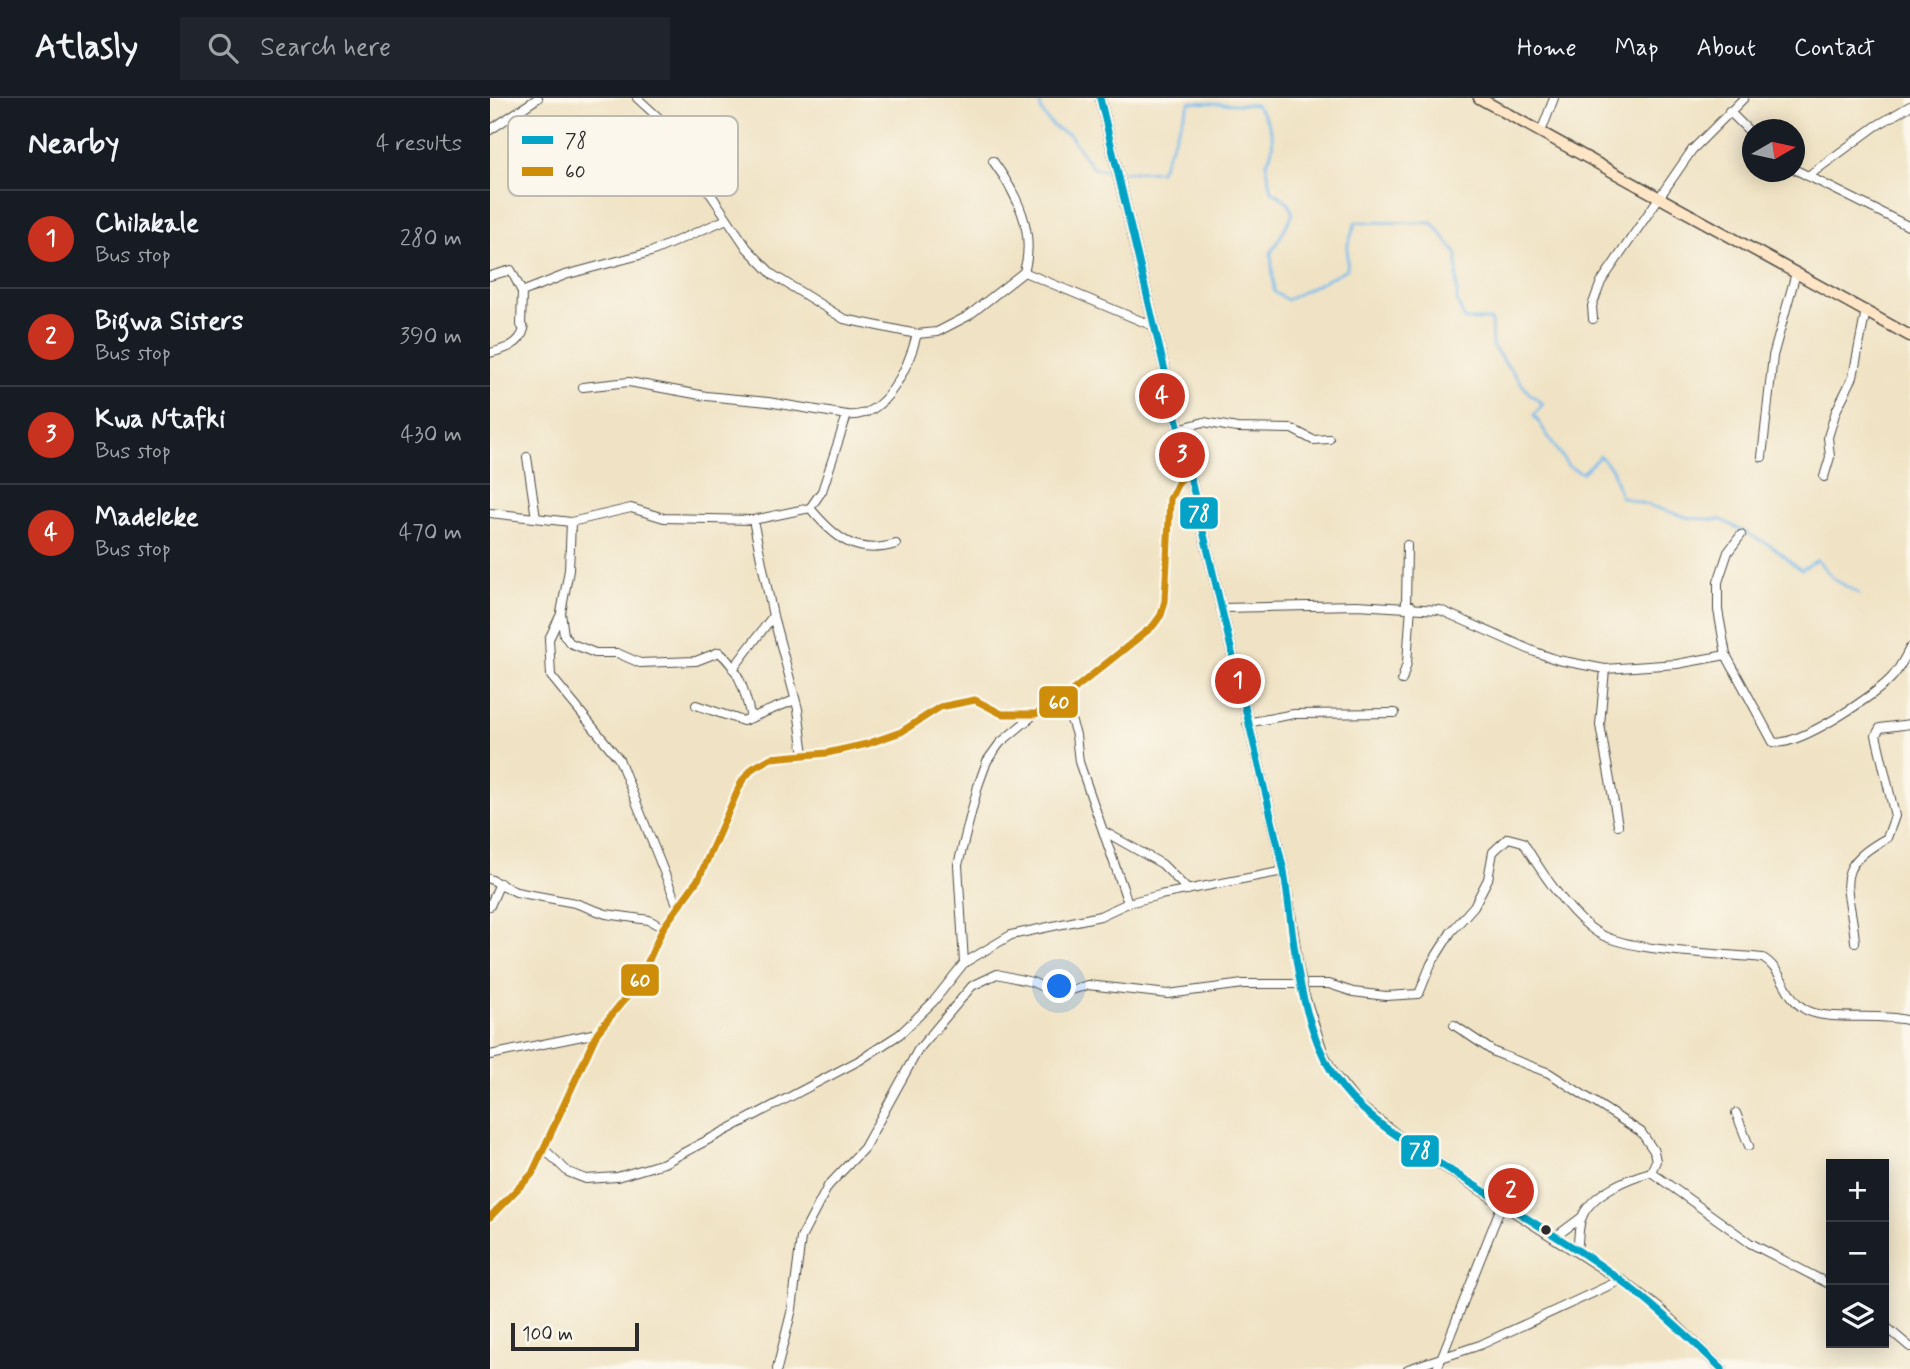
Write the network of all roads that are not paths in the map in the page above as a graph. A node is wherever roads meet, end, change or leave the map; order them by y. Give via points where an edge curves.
1 (538, 98) edge
2 (637, 98) edge
3 (1100, 98) edge
4 (1479, 98) edge
5 (1554, 98) edge
6 (1744, 98) edge
7 (1910, 106) edge
8 (1729, 111) junction
9 (511, 116) edge
10 (657, 116) edge
11 (508, 118) edge
12 (1742, 124) edge
13 (490, 130) edge
14 (1541, 132) junction
15 (993, 161) dead end
16 (1805, 174) edge
17 (1808, 176) junction
18 (712, 196) edge
19 (1660, 198) junction
20 (727, 219) junction
21 (1910, 227) edge
22 (1024, 272) junction
23 (1796, 273) junction
24 (490, 276) edge
25 (522, 292) junction
26 (1866, 310) junction
27 (1593, 319) dead end
28 (1153, 326) junction
29 (917, 334) junction
30 (1910, 336) edge
31 (490, 353) edge
32 (583, 387) dead end
33 (847, 415) junction
34 (1178, 429) junction
35 (1329, 439) dead end
36 (527, 457) dead end
37 (1762, 457) dead end
38 (1189, 474) junction
39 (1824, 477) dead end
40 (810, 508) junction
41 (490, 513) edge
42 (536, 519) junction
43 (753, 520) junction
44 (571, 522) junction
45 (1741, 535) dead end
46 (896, 544) dead end
47 (1407, 545) dead end
48 (1408, 606) junction
49 (1222, 608) junction
50 (561, 614) junction
51 (772, 616) junction
52 (1910, 648) edge
53 (1726, 655) junction
54 (1605, 668) junction
55 (733, 669) junction
56 (1402, 680) dead end
57 (1064, 698) junction
58 (795, 700) junction
59 (696, 705) dead end
60 (1395, 713) dead end
61 (1035, 714) junction
62 (751, 718) junction
63 (1247, 723) junction
64 (1910, 724) edge
65 (804, 755) junction
66 (1619, 825) dead end
67 (1105, 832) junction
68 (1283, 871) junction
69 (490, 879) edge
70 (500, 883) junction
71 (1188, 890) junction
72 (1128, 903) junction
73 (490, 906) edge
74 (678, 907) junction
75 (663, 928) junction
76 (1855, 942) dead end
77 (964, 963) junction
78 (1910, 1021) edge
79 (1454, 1025) dead end
80 (597, 1032) junction
81 (490, 1055) edge
82 (1736, 1113) dead end
83 (1749, 1146) dead end
84 (544, 1149) junction
85 (1651, 1172) junction
86 (1502, 1204) junction
87 (490, 1217) edge
88 (1582, 1217) junction
89 (1555, 1237) junction
90 (1577, 1250) junction
91 (1621, 1279) junction
92 (1826, 1282) edge
93 (1889, 1329) edge
94 (1910, 1347) edge
95 (1440, 1359) junction
96 (777, 1369) edge
97 (1408, 1369) edge
98 (1437, 1369) edge
99 (1722, 1369) edge

1 - 9 street
2 - 10 street
3 - 28 street
4 - 14 main road
5 - 14 street
6 - 8 street
7 - 17 street
8 - 12 street
8 - 19 street via 1692,150
11 - 13 street
14 - 19 main road
15 - 22 street via 1009,183 1026,229 1029,244
16 - 17 street
17 - 21 street
18 - 20 street
19 - 23 main road
19 - 27 street via 1601,282 1592,306
20 - 25 street via 651,252 565,275
20 - 29 street via 774,275 845,319
22 - 28 street
22 - 29 street via 968,316 937,332
23 - 26 main road
23 - 37 street via 1773,356
24 - 25 street via 511,270
25 - 31 street via 522,337
26 - 30 main road
26 - 39 street via 1853,377 1828,437 1830,457
28 - 34 street
29 - 33 street via 881,405 859,416
32 - 33 street via 629,382
33 - 40 street via 822,491
34 - 35 street via 1204,422 1293,429 1313,440
34 - 38 street
36 - 42 street
38 - 49 street
38 - 57 street via 1179,481 1170,499 1161,615
40 - 43 street
40 - 46 street via 833,534 852,544 873,550
41 - 42 street
42 - 44 street
43 - 44 street via 664,517 631,508
43 - 51 street
44 - 50 street
45 - 53 street via 1728,552 1718,582
47 - 48 street
48 - 49 street
48 - 54 street via 1453,614 1558,660
48 - 56 street via 1407,663
49 - 63 street
50 - 55 street via 566,638 595,653 617,653 640,663 696,661 719,652
50 - 74 street via 549,639 551,676 619,759
51 - 55 street
51 - 58 street
52 - 53 street via 1893,677 1834,720 1780,744 1773,742
53 - 54 street via 1677,664
54 - 66 street via 1600,725
55 - 62 street via 739,675
57 - 61 street
57 - 67 street via 1079,762
58 - 62 street
58 - 65 street
59 - 62 street via 732,719
60 - 63 street via 1294,714
61 - 65 street via 1002,714 975,700 940,706 901,732 867,744
61 - 77 street via 1000,743 978,786 958,865
63 - 68 street
64 - 76 street via 1880,728 1876,735 1895,816 1887,838 1863,851 1849,868
65 - 74 street via 771,758 748,772 709,860
67 - 71 street via 1146,853
67 - 72 street
68 - 71 street
68 - 86 street, bridge via 1303,993 1334,1075 1358,1105 1403,1140
69 - 70 street
70 - 73 street
70 - 75 street via 516,892 649,920
71 - 72 street
72 - 77 street via 1100,916 1011,935
74 - 75 street
75 - 80 street via 640,980
77 - 84 street via 900,1034 823,1081 672,1159 631,1174 586,1179 568,1172
78 - 96 street via 1816,1015 1799,1006 1773,964 1763,958 1635,945 1599,934 1541,871 1523,842 1508,838 1493,852 1479,897 1431,964 1419,994 1386,996 1329,984 1243,984 1168,994 1088,985 1058,994 997,974 972,986 918,1050 864,1148 828,1186 801,1238 794,1297
79 - 85 street via 1494,1052 1549,1073 1641,1132 1654,1151
80 - 81 street
80 - 84 street
82 - 83 street
84 - 87 street via 524,1185
85 - 88 street via 1625,1180
85 - 92 street via 1750,1243
86 - 89 street
86 - 95 street
88 - 89 street
88 - 90 street
89 - 90 street
90 - 91 street
91 - 95 street via 1538,1320
91 - 99 street
93 - 94 street
95 - 97 street
95 - 98 street

